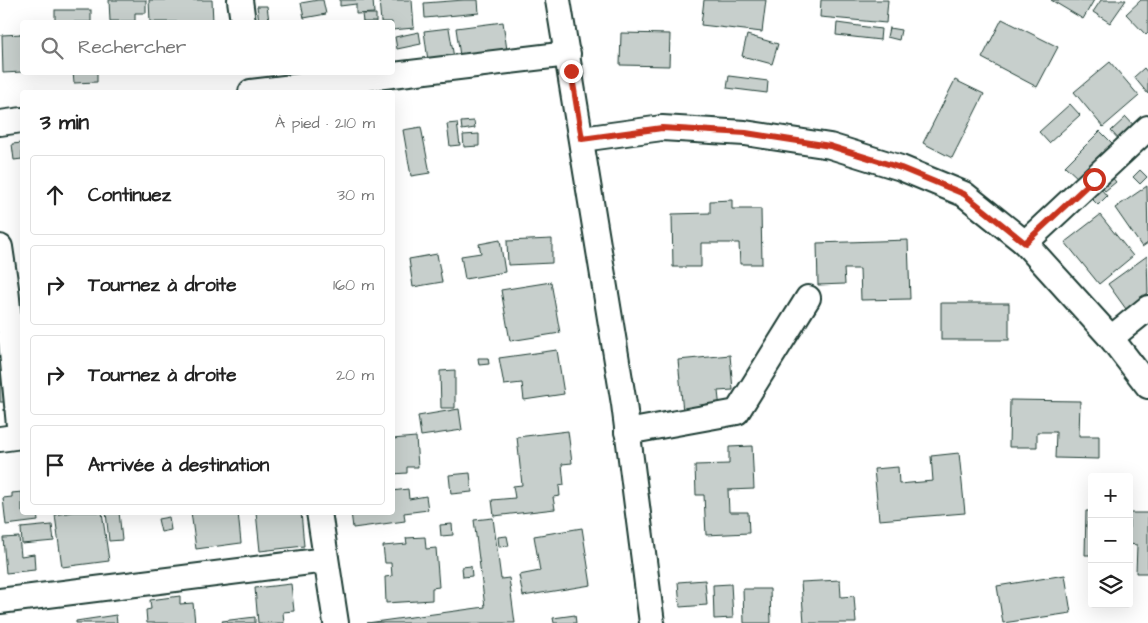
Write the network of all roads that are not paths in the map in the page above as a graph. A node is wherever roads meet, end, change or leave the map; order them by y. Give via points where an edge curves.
1 (240, 0) edge
2 (558, 0) edge
3 (243, 20) edge
4 (568, 54) junction
5 (251, 75) edge
6 (394, 75) edge
7 (395, 75) edge
8 (253, 90) edge
9 (270, 90) edge
10 (20, 120) edge
11 (0, 123) edge
12 (1148, 128) edge
13 (582, 139) junction
14 (1025, 243) junction
15 (0, 247) edge
16 (808, 298) dead end
17 (1148, 308) edge
18 (1111, 338) junction
19 (1148, 386) edge
20 (628, 432) junction
21 (14, 437) edge
22 (319, 515) edge
23 (326, 560) junction
24 (0, 601) edge
25 (336, 623) edge
26 (652, 623) edge

1 - 3 street
2 - 4 street
4 - 7 street
4 - 13 street
5 - 8 street
6 - 9 street
10 - 11 street
12 - 14 street
13 - 14 street via 662,128 746,133 830,146 901,168 964,194
13 - 20 street
14 - 18 street
15 - 21 street via 6,288
16 - 20 street via 737,412
17 - 18 street
18 - 19 street
20 - 26 street
22 - 23 street
23 - 24 street
23 - 25 street

